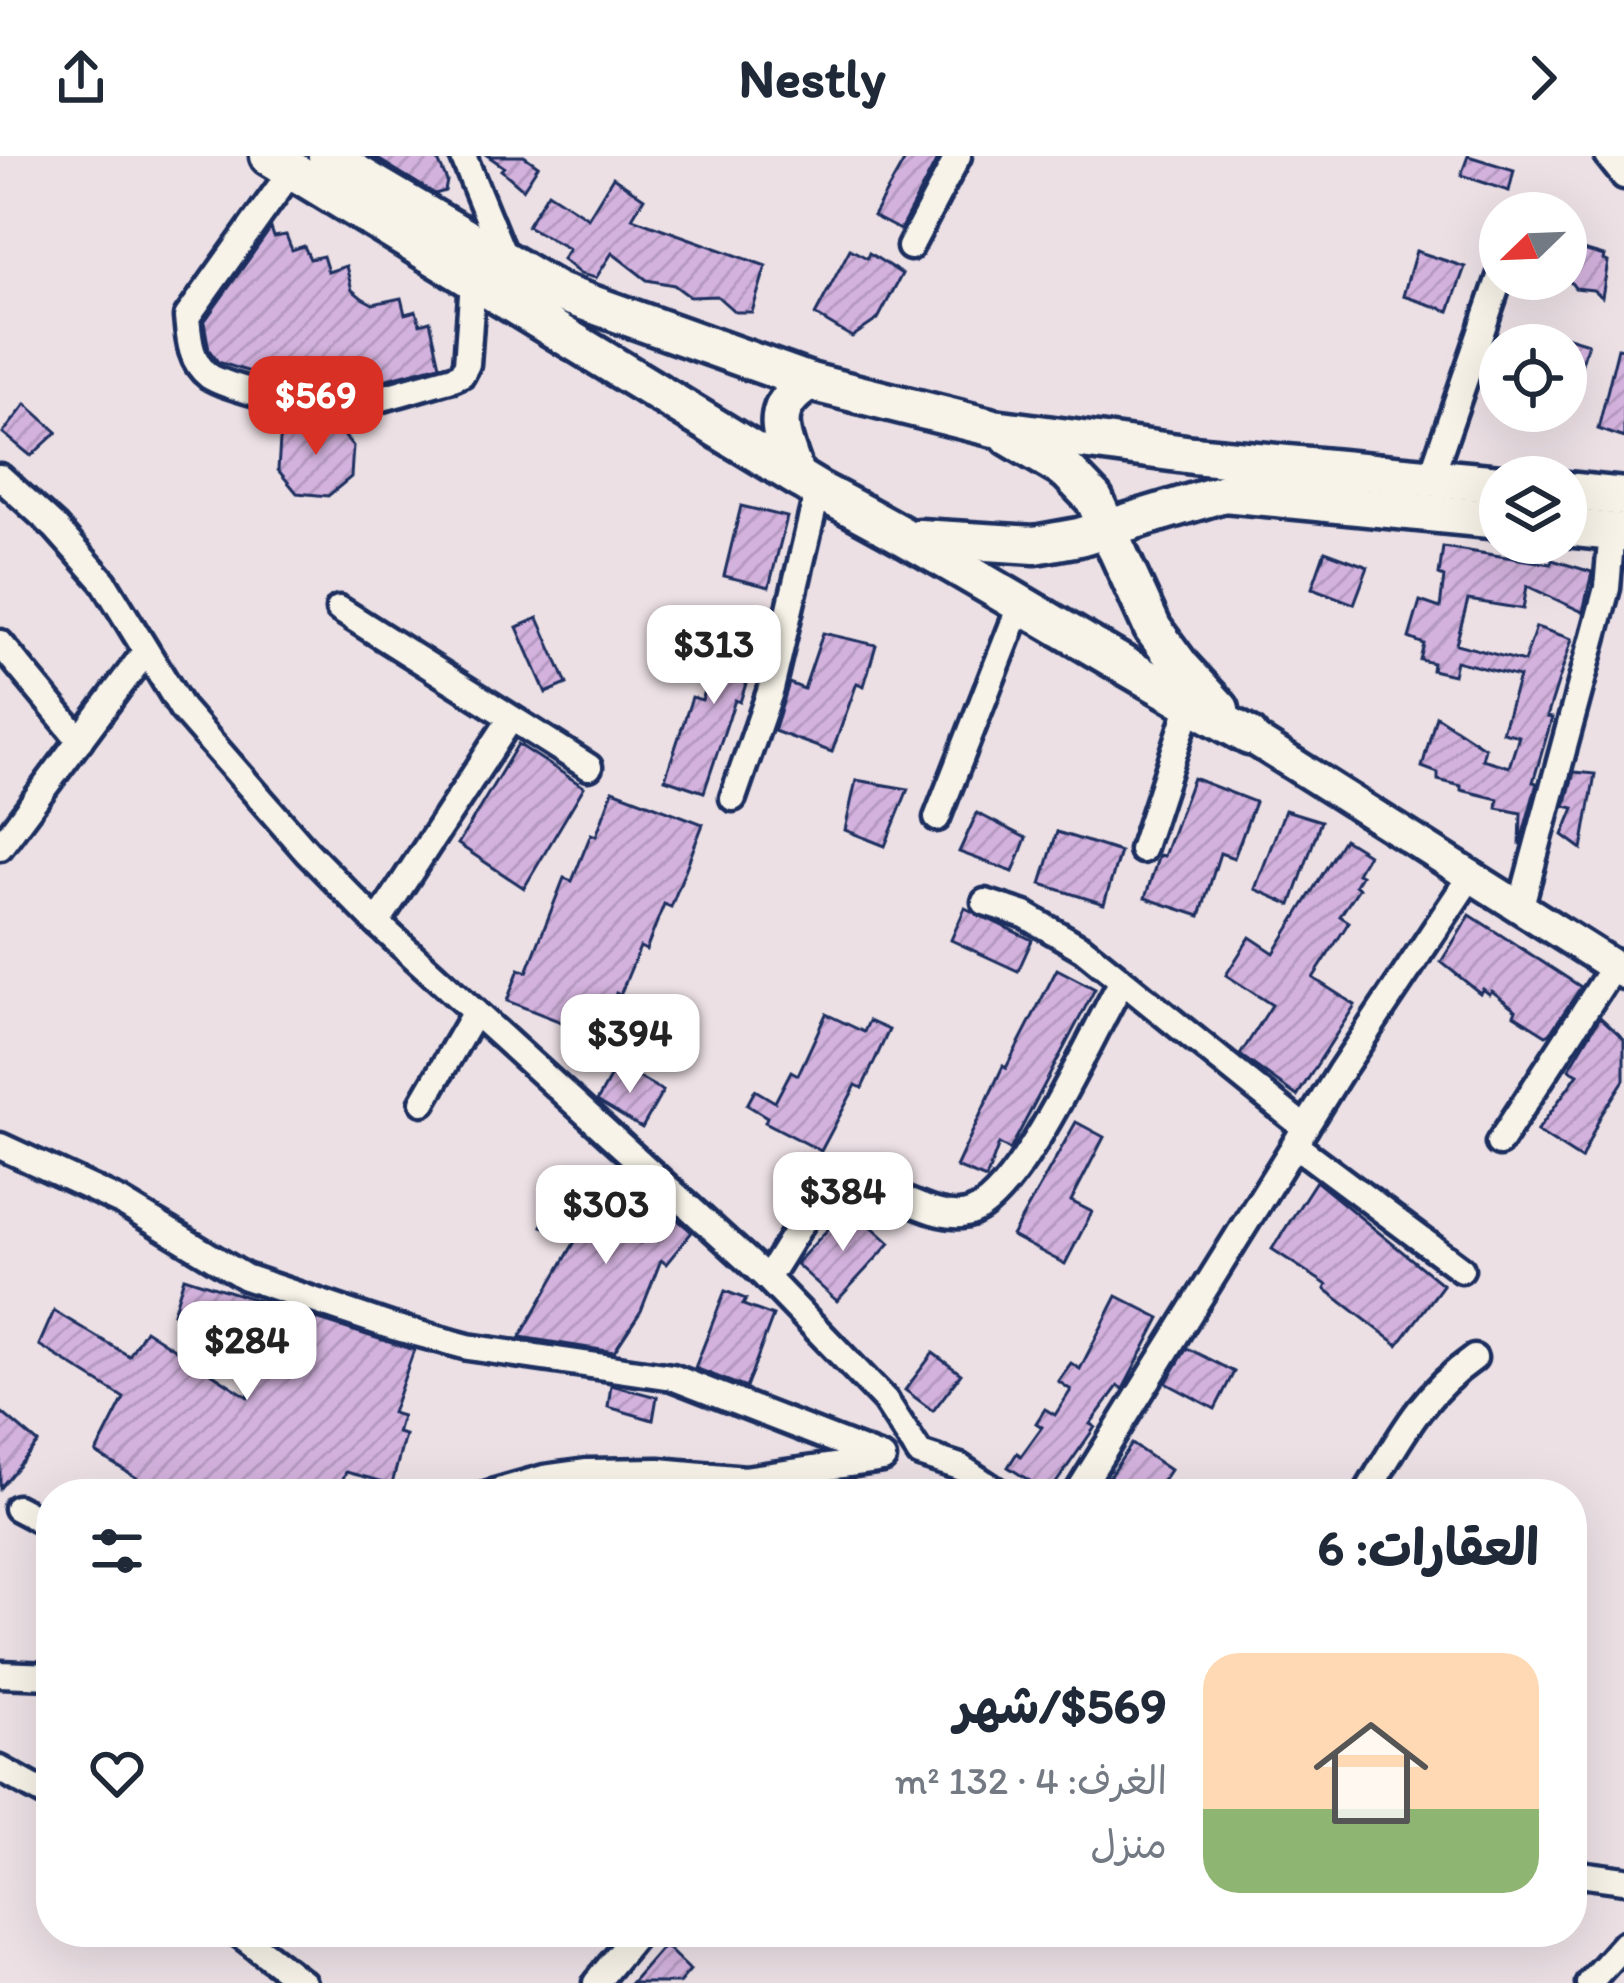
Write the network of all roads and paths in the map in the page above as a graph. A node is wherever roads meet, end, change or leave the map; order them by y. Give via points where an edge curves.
1 (327, 156) edge
2 (958, 156) edge
3 (1608, 156) edge
4 (465, 158) edge
5 (280, 163) edge
6 (1624, 176) edge
7 (910, 247) dead end
8 (506, 261) junction
9 (473, 281) junction
10 (1492, 300) edge
11 (810, 382) junction
12 (994, 428) junction
13 (1048, 460) junction
14 (0, 477) edge
15 (1431, 477) junction
16 (806, 480) junction
17 (1479, 482) edge
18 (1587, 502) edge
19 (1479, 518) edge
20 (1620, 520) edge
21 (1587, 524) edge
22 (1110, 527) junction
23 (909, 537) junction
24 (1048, 543) junction
25 (1020, 606) junction
26 (339, 609) dead end
27 (0, 643) edge
28 (146, 652) junction
29 (1190, 704) junction
30 (510, 720) junction
31 (1249, 736) junction
32 (80, 740) junction
33 (589, 766) dead end
34 (733, 798) dead end
35 (938, 818) dead end
36 (0, 848) edge
37 (1142, 850) dead end
38 (1470, 877) junction
39 (985, 902) dead end
40 (1520, 909) junction
41 (377, 923) junction
42 (1618, 970) edge
43 (1121, 982) junction
44 (476, 1012) junction
45 (423, 1102) dead end
46 (1300, 1137) junction
47 (1499, 1143) dead end
48 (0, 1146) edge
49 (1460, 1269) dead end
50 (767, 1278) junction
51 (1474, 1358) dead end
52 (920, 1454) junction
53 (883, 1459) junction
54 (540, 1479) edge
55 (746, 1479) edge
56 (746, 1479) edge
57 (978, 1479) edge
58 (1086, 1479) edge
59 (1375, 1479) edge
60 (17, 1508) dead end
61 (36, 1518) edge
62 (0, 1674) edge
63 (36, 1675) edge
64 (0, 1768) edge
65 (36, 1788) edge
66 (1587, 1875) edge
67 (1624, 1880) edge
68 (1624, 1944) edge
69 (256, 1947) edge
70 (626, 1947) edge
71 (303, 1983) edge
72 (596, 1983) edge
73 (1589, 1983) edge

1 - 8 highway
2 - 7 street
3 - 6 street
4 - 8 street
5 - 9 highway
5 - 9 street via 187,316 189,344 211,378 323,407 453,378 467,364
8 - 11 highway via 558,292
9 - 16 highway
10 - 15 street
11 - 12 highway
11 - 16 highway via 780,414
12 - 13 highway
12 - 15 highway
13 - 22 highway via 1094,499
13 - 24 highway via 1069,507
14 - 28 street via 104,583
15 - 17 highway
16 - 23 highway
16 - 34 street via 771,689
18 - 20 highway
19 - 22 highway via 1223,493
20 - 21 highway
20 - 40 street
22 - 24 highway
22 - 31 highway via 1165,647
23 - 24 highway
23 - 25 highway
25 - 29 highway
25 - 35 street
26 - 30 street
27 - 32 street
28 - 32 street
28 - 41 street via 215,750
29 - 31 highway
29 - 37 street
30 - 33 street
30 - 41 street
31 - 38 main road
32 - 36 street
38 - 40 main road
38 - 46 street
39 - 43 street via 1052,929
40 - 42 main road
41 - 44 street
42 - 47 street
43 - 46 street
43 - 50 street via 999,1195 973,1213 949,1216 864,1186 837,1186
44 - 45 street
44 - 50 street
46 - 49 street
46 - 58 street
48 - 53 street via 121,1202 245,1277 468,1347 672,1377
50 - 52 street via 885,1400
51 - 59 street via 1420,1406
52 - 53 street
52 - 57 street
53 - 55 street
54 - 56 street via 659,1471
60 - 61 street
62 - 63 street
64 - 65 street
66 - 67 street
68 - 73 street
69 - 71 street
70 - 72 street

